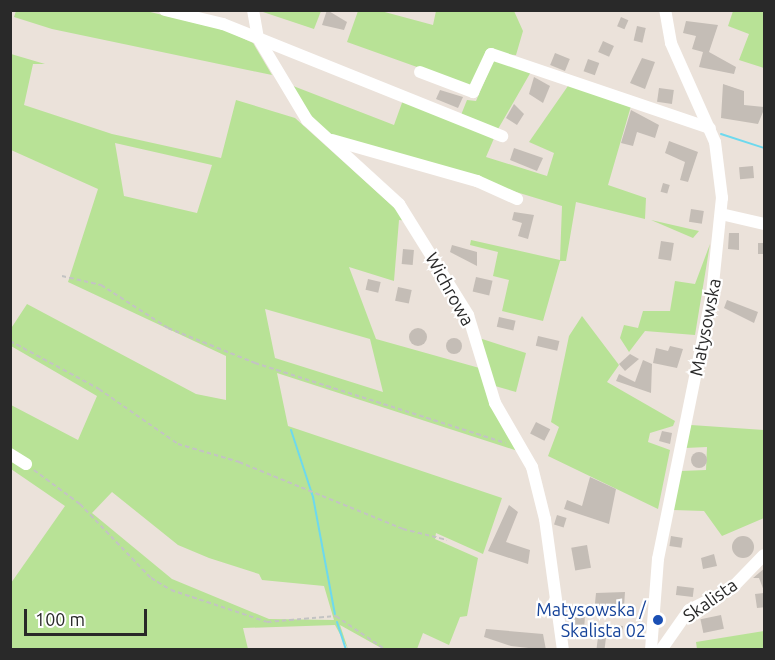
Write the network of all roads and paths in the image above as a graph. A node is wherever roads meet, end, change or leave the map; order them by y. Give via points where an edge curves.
1 (165, 10) edge
2 (253, 10) edge
3 (665, 10) edge
4 (258, 38) junction
5 (420, 72) dead end
6 (710, 128) junction
7 (502, 136) dead end
8 (332, 140) junction
9 (517, 200) dead end
10 (721, 214) junction
11 (765, 224) edge
12 (62, 276) dead end
13 (10, 340) edge
14 (523, 450) junction
15 (10, 454) edge
16 (26, 464) joint
17 (447, 540) dead end
18 (765, 555) edge
19 (386, 650) edge
20 (563, 650) edge
21 (651, 650) edge
22 (661, 650) edge

1 - 4 street
2 - 4 street, Wichrowa
3 - 6 street, Matysowska via 671,43
4 - 7 street
4 - 8 street, Wichrowa via 307,120
5 - 6 street via 473,92 491,54
6 - 10 street, Matysowska via 721,166
8 - 9 street via 477,181
8 - 14 street, Wichrowa via 411,220 468,315 495,403
10 - 11 street
10 - 21 street, Matysowska via 712,294 658,560
12 - 14 path via 101,285 168,328 255,363
13 - 17 path via 99,389 178,444 239,462 403,529
14 - 20 street, Wichrowa via 545,519
15 - 16 street
16 - 19 path via 80,504 151,578 171,590 267,622 336,616
18 - 22 street, Skalista via 731,589 689,610

